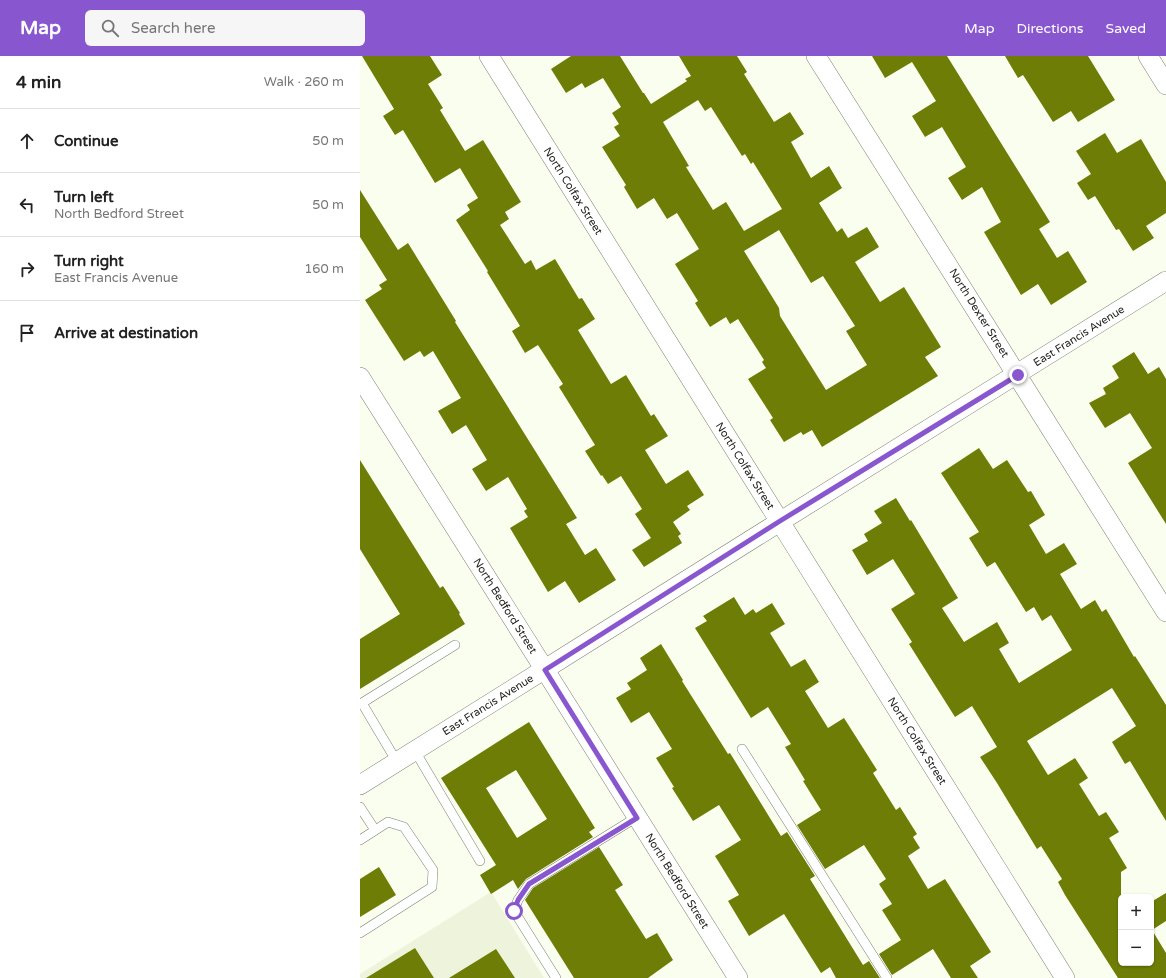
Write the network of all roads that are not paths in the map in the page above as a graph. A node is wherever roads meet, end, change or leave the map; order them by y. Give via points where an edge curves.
1 (489, 56) edge
2 (816, 56) edge
3 (1148, 56) edge
4 (1166, 85) edge
5 (1166, 281) edge
6 (1018, 375) junction
7 (360, 377) edge
8 (780, 521) junction
9 (1166, 612) edge
10 (455, 645) dead end
11 (545, 670) junction
12 (742, 749) dead end
13 (415, 751) junction
14 (398, 762) junction
15 (360, 785) edge
16 (360, 807) edge
17 (637, 818) junction
18 (375, 830) junction
19 (360, 840) edge
20 (480, 861) dead end
21 (360, 933) edge
22 (556, 978) edge
23 (738, 978) edge
24 (887, 978) edge
25 (1065, 978) edge

1 - 8 street, North Colfax Street
2 - 6 street, North Dexter Street
3 - 4 street
5 - 6 street, East Francis Avenue
6 - 8 street, East Francis Avenue
6 - 9 street, North Dexter Street
7 - 11 street, North Bedford Street
8 - 11 street, East Francis Avenue
8 - 25 street, North Colfax Street
10 - 14 lane via 362,703
11 - 13 street, East Francis Avenue
11 - 17 street, North Bedford Street
12 - 24 lane
13 - 14 street, East Francis Avenue
13 - 20 lane
14 - 15 street, East Francis Avenue
16 - 18 lane
17 - 22 lane via 529,884 518,900 514,911
17 - 23 street, North Bedford Street
18 - 19 lane
18 - 21 lane via 388,822 404,827 433,870 432,887

